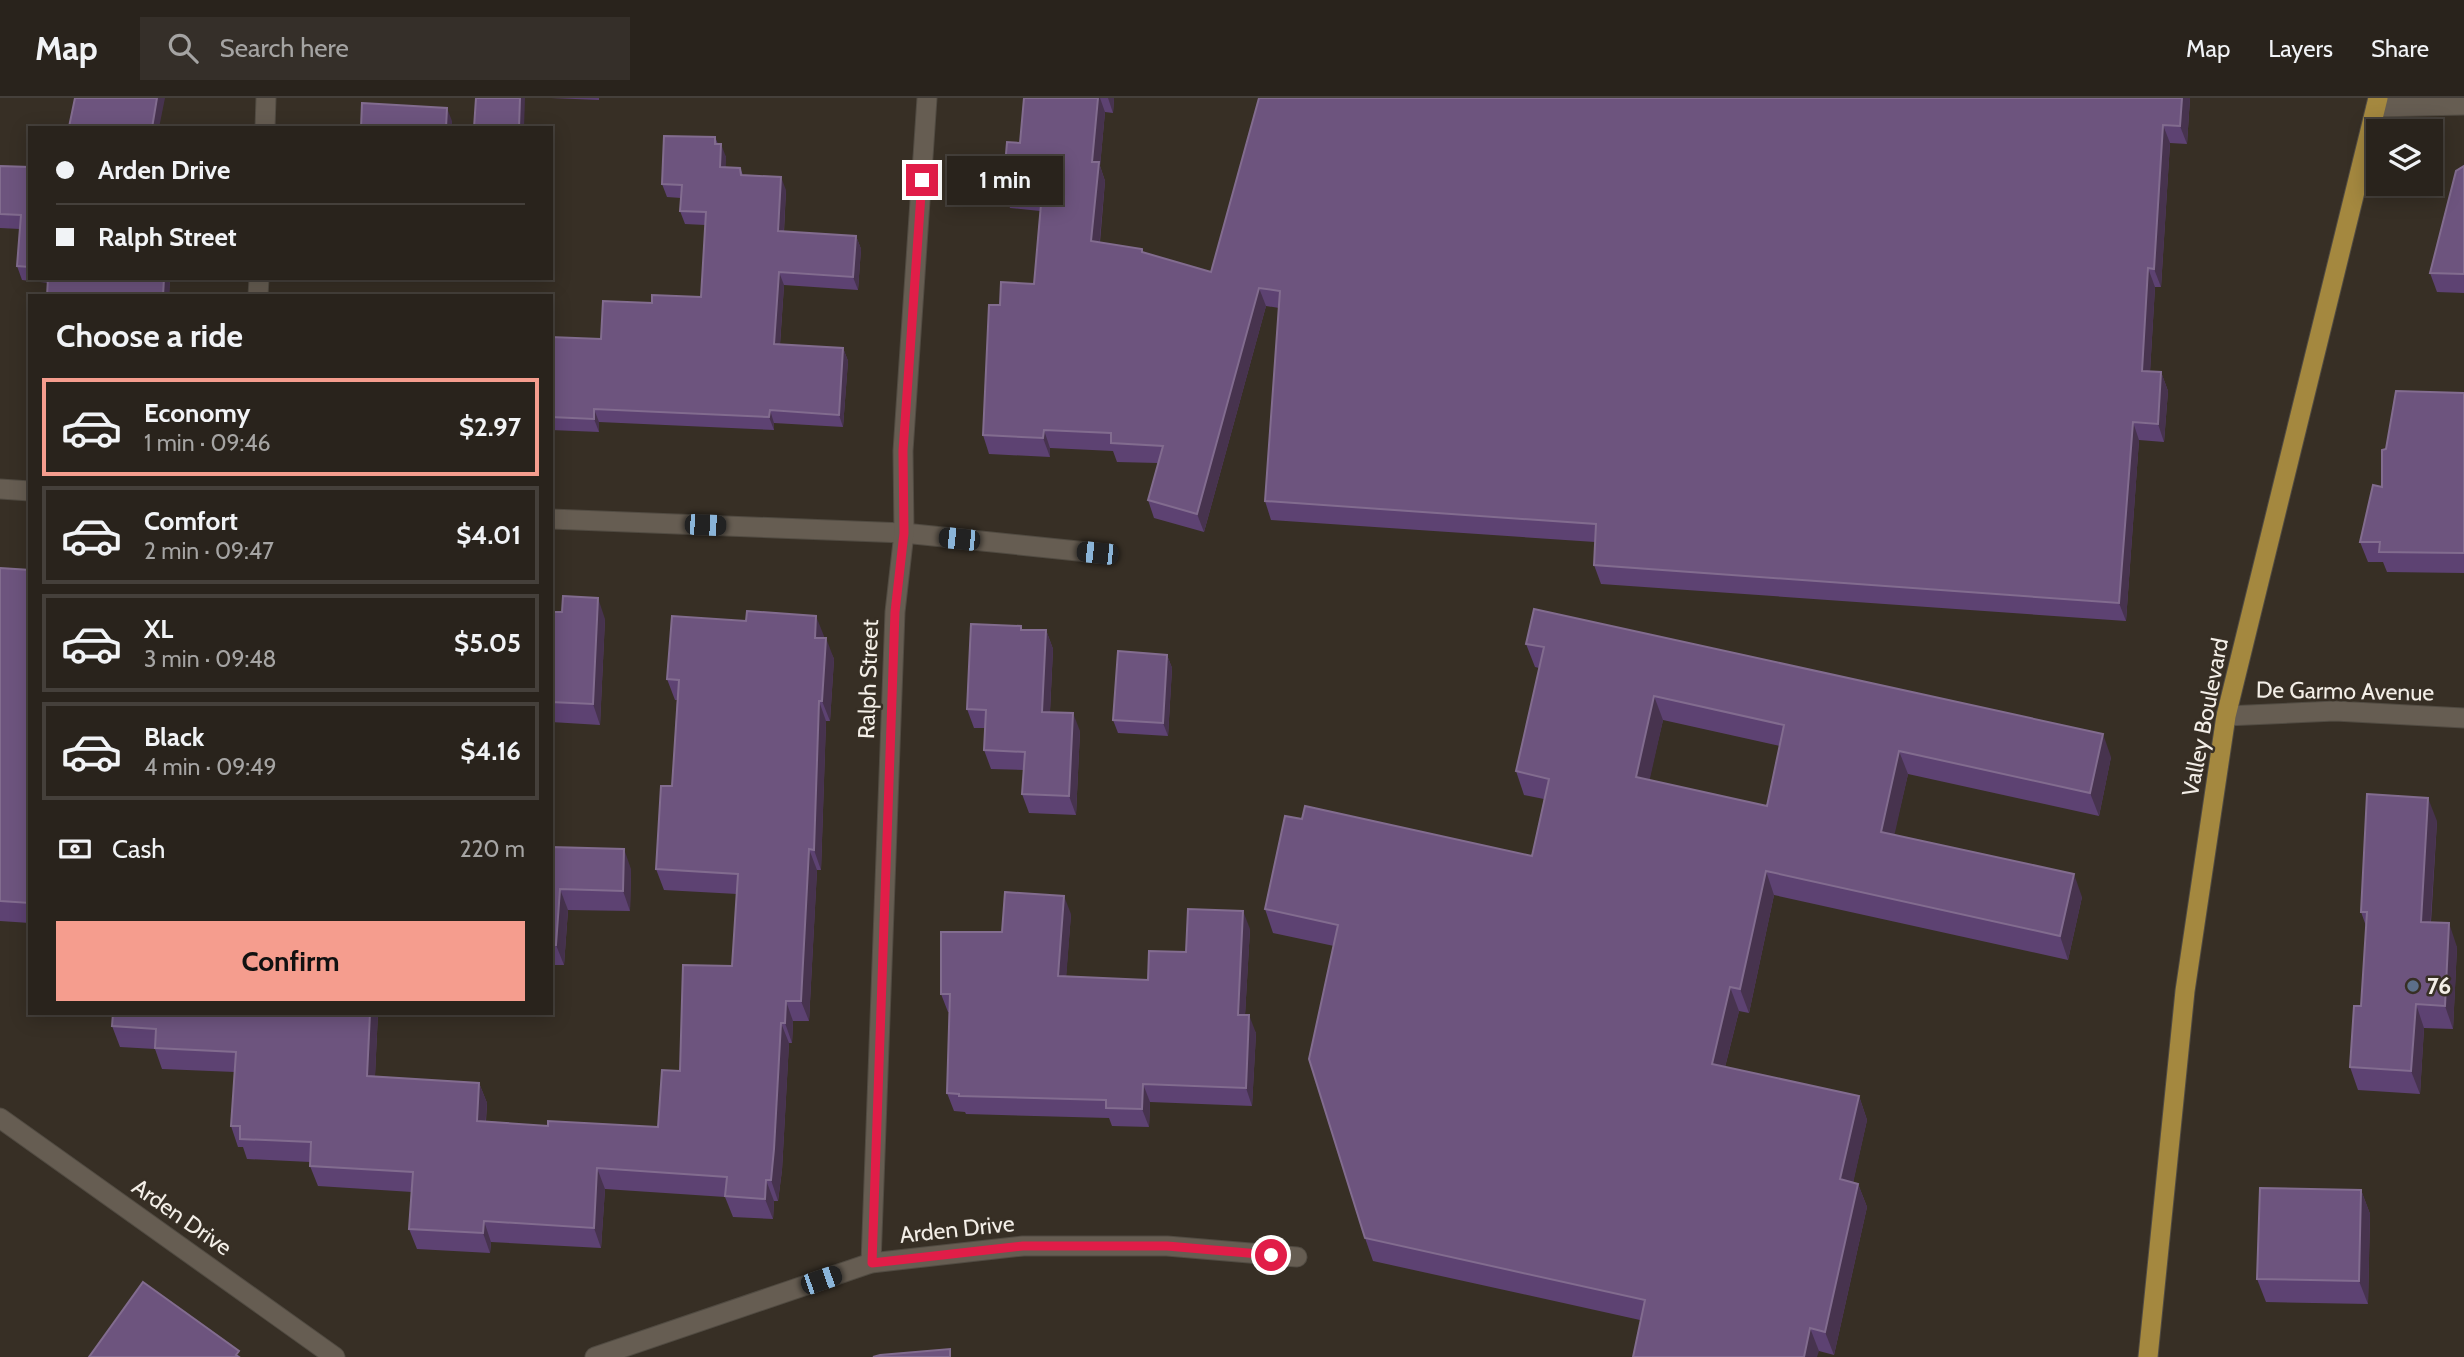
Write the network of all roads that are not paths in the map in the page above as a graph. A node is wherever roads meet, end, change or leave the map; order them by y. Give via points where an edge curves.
1 (267, 98) edge
2 (927, 98) edge
3 (2377, 102) edge
4 (2464, 104) edge
5 (265, 126) edge
6 (0, 489) edge
7 (28, 491) edge
8 (553, 519) edge
9 (904, 533) junction
10 (1097, 553) dead end
11 (2225, 716) junction
12 (2464, 718) edge
13 (0, 1118) edge
14 (1297, 1257) dead end
15 (872, 1263) junction
16 (335, 1357) edge
17 (596, 1357) edge
18 (2148, 1357) edge

1 - 5 street
2 - 9 street, Ralph Street via 903,451
3 - 4 street
3 - 11 main road, Valley Boulevard
6 - 7 street
8 - 9 street
9 - 10 street
9 - 15 street, Ralph Street via 895,612
11 - 12 street, De Garmo Avenue via 2335,711
11 - 18 main road, Valley Boulevard via 2185,990
13 - 16 street, Arden Drive
14 - 15 street, Arden Drive via 1167,1246 1023,1246
15 - 17 street, Arden Drive

